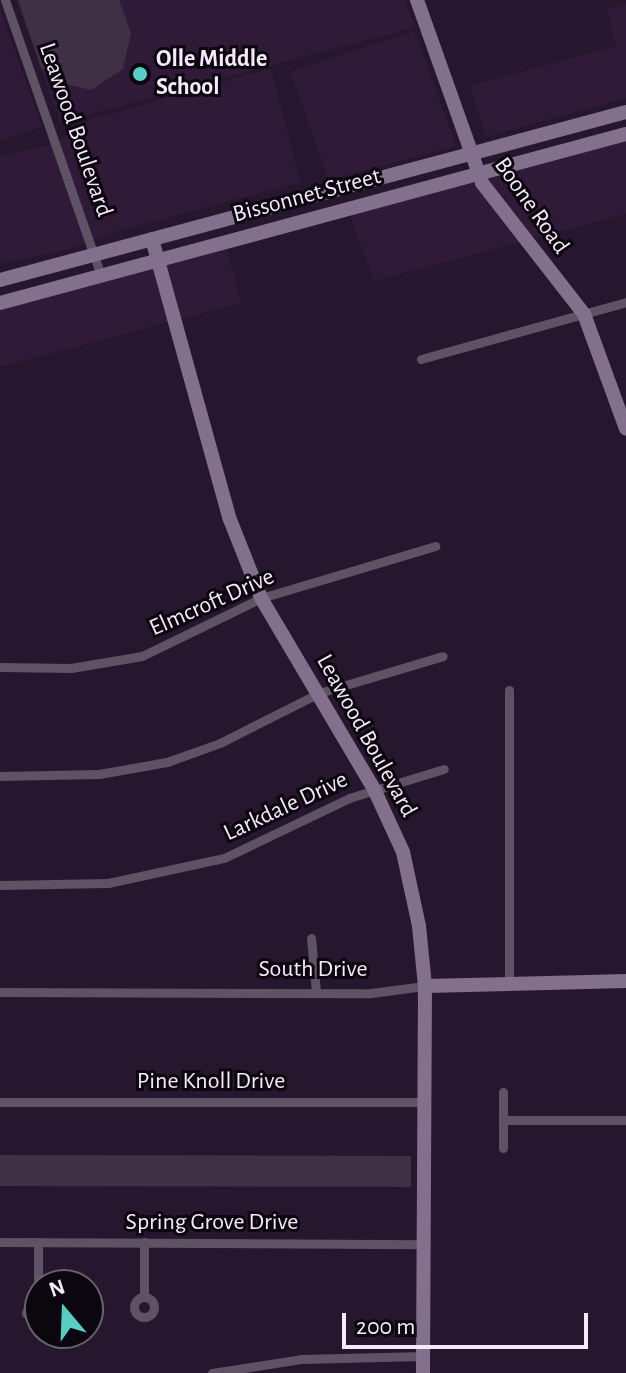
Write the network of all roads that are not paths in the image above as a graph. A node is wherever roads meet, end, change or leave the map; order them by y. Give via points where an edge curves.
1 (5, 0) edge
2 (417, 0) edge
3 (626, 112) edge
4 (626, 134) edge
5 (470, 153) junction
6 (479, 174) junction
7 (152, 239) junction
8 (96, 255) junction
9 (158, 259) junction
10 (101, 275) junction
11 (0, 280) edge
12 (626, 302) edge
13 (0, 303) edge
14 (584, 314) junction
15 (421, 359) dead end
16 (626, 429) edge
17 (435, 546) dead end
18 (261, 598) junction
19 (443, 656) dead end
20 (0, 667) edge
21 (509, 690) dead end
22 (319, 693) junction
23 (444, 769) dead end
24 (0, 776) edge
25 (374, 789) junction
26 (0, 885) edge
27 (311, 938) dead end
28 (509, 981) junction
29 (626, 981) edge
30 (425, 986) junction
31 (0, 992) edge
32 (316, 992) junction
33 (503, 1092) dead end
34 (0, 1102) edge
35 (423, 1102) junction
36 (503, 1120) junction
37 (626, 1120) edge
38 (503, 1148) dead end
39 (0, 1242) edge
40 (38, 1242) junction
41 (144, 1242) junction
42 (423, 1244) junction
43 (38, 1269) edge
44 (144, 1297) dead end
45 (423, 1356) junction
46 (212, 1373) edge
47 (423, 1373) edge

1 - 8 street, Leawood Boulevard
2 - 5 street, Boone Road
3 - 5 street, Bissonnet Street
4 - 6 street, Bissonnet Street
5 - 6 street, Boone Road
5 - 7 street, Bissonnet Street
6 - 9 street, Bissonnet Street
6 - 14 street, Boone Road
7 - 8 street, Bissonnet Street
7 - 9 street, Leawood Boulevard
8 - 10 street, Leawood Boulevard
8 - 11 street, Bissonnet Street
9 - 10 street, Bissonnet Street
9 - 18 street, Leawood Boulevard via 229,517
10 - 13 street, Bissonnet Street
12 - 14 street
14 - 15 street
14 - 16 street, Boone Road
17 - 18 street, Elmcroft Drive
18 - 20 street, Elmcroft Drive via 142,656 71,668
18 - 22 street, Leawood Boulevard
19 - 22 street
21 - 28 street
22 - 24 street via 220,743 167,762 99,774
22 - 25 street, Leawood Boulevard
23 - 25 street, Larkdale Drive
25 - 26 street, Larkdale Drive via 224,858 108,883
25 - 30 street, Leawood Boulevard via 403,852
27 - 32 street
28 - 29 street, South Drive
28 - 30 street, South Drive
30 - 32 street, South Drive
30 - 35 street, Leawood Boulevard
31 - 32 street, South Drive
33 - 36 street
34 - 35 street, Pine Knoll Drive
35 - 42 street, Leawood Boulevard
36 - 37 street
36 - 38 street
39 - 40 street, Spring Grove Drive
40 - 41 street, Spring Grove Drive
40 - 43 street
41 - 42 street, Spring Grove Drive
41 - 44 street
42 - 45 street, Leawood Boulevard
45 - 46 street via 312,1358
45 - 47 street, Leawood Boulevard

